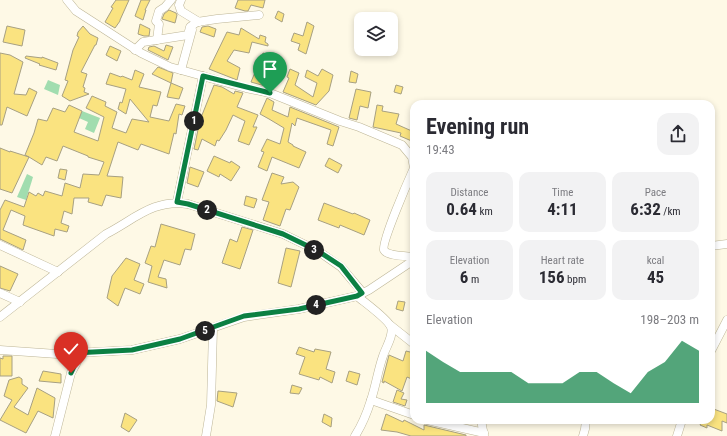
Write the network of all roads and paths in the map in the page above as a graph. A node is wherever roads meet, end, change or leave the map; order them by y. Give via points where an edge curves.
1 (67, 0) edge
2 (171, 0) edge
3 (182, 0) edge
4 (259, 15) dead end
5 (196, 24) junction
6 (157, 40) junction
7 (135, 50) junction
8 (181, 70) junction
9 (203, 76) junction
10 (410, 155) edge
11 (410, 178) edge
12 (177, 202) junction
13 (727, 244) edge
14 (715, 245) edge
15 (1, 247) edge
16 (727, 250) edge
17 (410, 256) edge
18 (410, 263) edge
19 (58, 272) junction
20 (0, 293) edge
21 (360, 295) junction
22 (20, 302) junction
23 (0, 317) edge
24 (727, 320) edge
25 (390, 325) junction
26 (213, 328) junction
27 (410, 341) edge
28 (715, 343) edge
29 (0, 350) edge
30 (74, 353) junction
31 (371, 400) junction
32 (410, 414) edge
33 (443, 424) edge
34 (482, 424) edge
35 (586, 424) edge
36 (681, 424) edge
37 (484, 434) edge
38 (55, 436) edge
39 (206, 436) edge
40 (355, 436) edge
41 (583, 436) edge
42 (677, 436) edge

1 - 7 street via 76,10
2 - 6 street via 159,11 156,21 159,24
3 - 5 street via 179,5 181,11
4 - 5 street
5 - 6 street via 190,27 188,35
5 - 8 street
6 - 7 street via 143,42
7 - 8 street
8 - 9 street
9 - 10 street via 270,93 402,145
9 - 12 street
11 - 17 street via 383,248 391,254
12 - 19 street via 142,212 106,234
12 - 21 street via 283,234 318,251 341,266
13 - 14 street
14 - 16 street
15 - 19 street
18 - 21 street
19 - 22 street
20 - 22 street
21 - 25 street
21 - 26 street via 299,309 244,316
22 - 23 street
24 - 28 street
25 - 27 street
25 - 31 street via 391,334
26 - 30 street via 132,350
26 - 39 street via 211,405
29 - 30 street
30 - 38 street via 76,362
31 - 32 street
31 - 40 street
33 - 37 street
34 - 37 street
35 - 41 street
36 - 42 street

